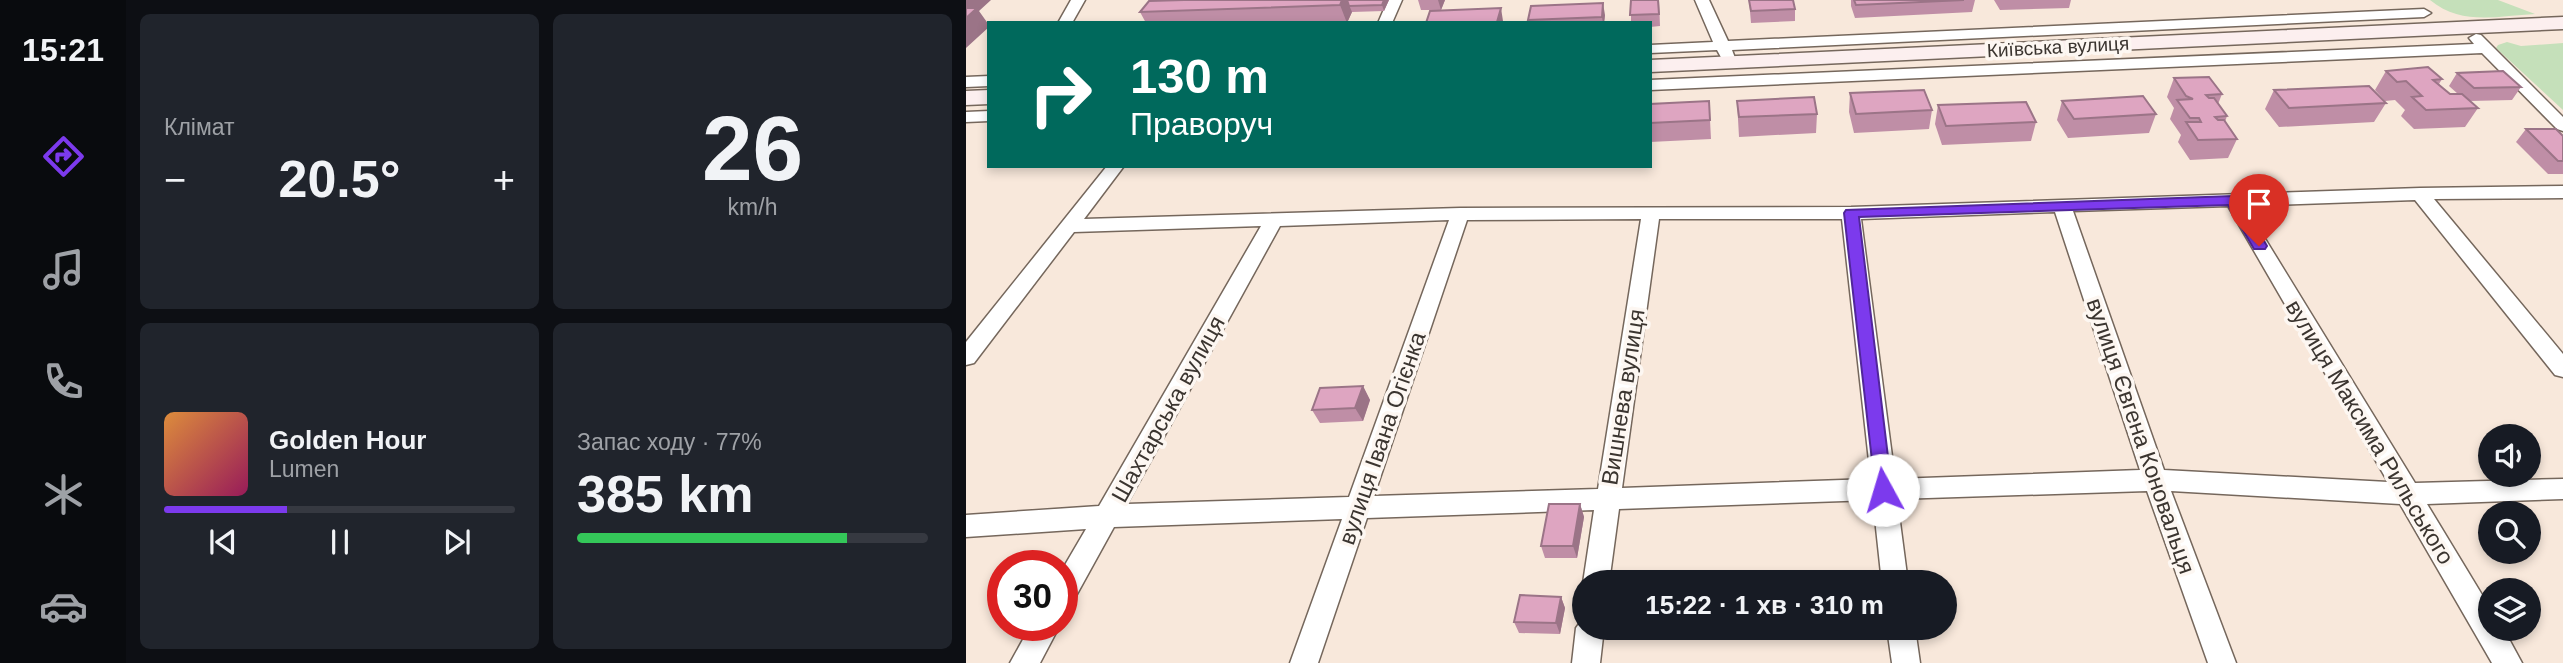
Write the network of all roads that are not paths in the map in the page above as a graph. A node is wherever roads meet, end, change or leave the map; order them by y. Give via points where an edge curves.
1 (1078, 0) edge
2 (1395, 0) edge
3 (1702, 0) edge
4 (2412, 0) edge
5 (1066, 21) edge
6 (1386, 21) edge
7 (2431, 21) junction
8 (2563, 23) edge
9 (2465, 27) junction
10 (2486, 48) junction
11 (1652, 49) edge
12 (1726, 54) junction
13 (1652, 66) edge
14 (987, 81) edge
15 (966, 82) edge
16 (1652, 85) edge
17 (987, 97) edge
18 (966, 98) edge
19 (987, 116) edge
20 (966, 117) edge
21 (2563, 126) edge
22 (1114, 168) edge
23 (2563, 192) edge
24 (2420, 194) junction
25 (2233, 200) junction
26 (2063, 208) junction
27 (1651, 212) junction
28 (1851, 213) junction
29 (1460, 214) junction
30 (1273, 221) junction
31 (1069, 226) junction
32 (966, 357) edge
33 (2563, 369) edge
34 (2155, 480) junction
35 (2563, 489) edge
36 (1883, 490) junction
37 (2407, 494) junction
38 (1607, 500) junction
39 (1357, 509) junction
40 (1108, 516) junction
41 (966, 526) edge
42 (1078, 568) edge
43 (1598, 570) edge
44 (1893, 570) edge
45 (1589, 640) edge
46 (1903, 640) edge
47 (1037, 641) edge
48 (1024, 663) edge
49 (1304, 663) edge
50 (1586, 663) edge
51 (1906, 663) edge
52 (2222, 663) edge
53 (2508, 663) edge

1 - 5 street
2 - 6 street
3 - 12 street
4 - 7 street
7 - 9 main road, Київська вулиця
7 - 12 main road, Київська вулиця
8 - 9 main road, Київська вулиця
9 - 10 street
10 - 16 street
10 - 21 street
11 - 12 street
12 - 13 main road, Київська вулиця
14 - 15 street
17 - 18 main road
19 - 20 street
22 - 31 street
23 - 24 street
24 - 25 street
24 - 33 street
25 - 26 street
25 - 37 street, вулиця Максима Рильського
26 - 28 street
26 - 34 street, вулиця Євгена Коновальця
27 - 28 street
27 - 29 street
27 - 38 street, Вишнева вулиця
28 - 36 street
29 - 30 street
29 - 39 street, вулиця Івана Огієнка
30 - 31 street
30 - 40 street, Шахтарська вулиця
31 - 32 street
34 - 36 street
34 - 37 street
34 - 52 street, вулиця Євгена Коновальця
35 - 37 street
36 - 38 street
36 - 44 street
37 - 53 street, вулиця Максима Рильського
38 - 39 street
38 - 43 street, Вишнева вулиця
39 - 40 street
39 - 49 street, вулиця Івана Огієнка
40 - 41 street
40 - 42 street, Шахтарська вулиця
45 - 50 street
46 - 51 street
47 - 48 street

